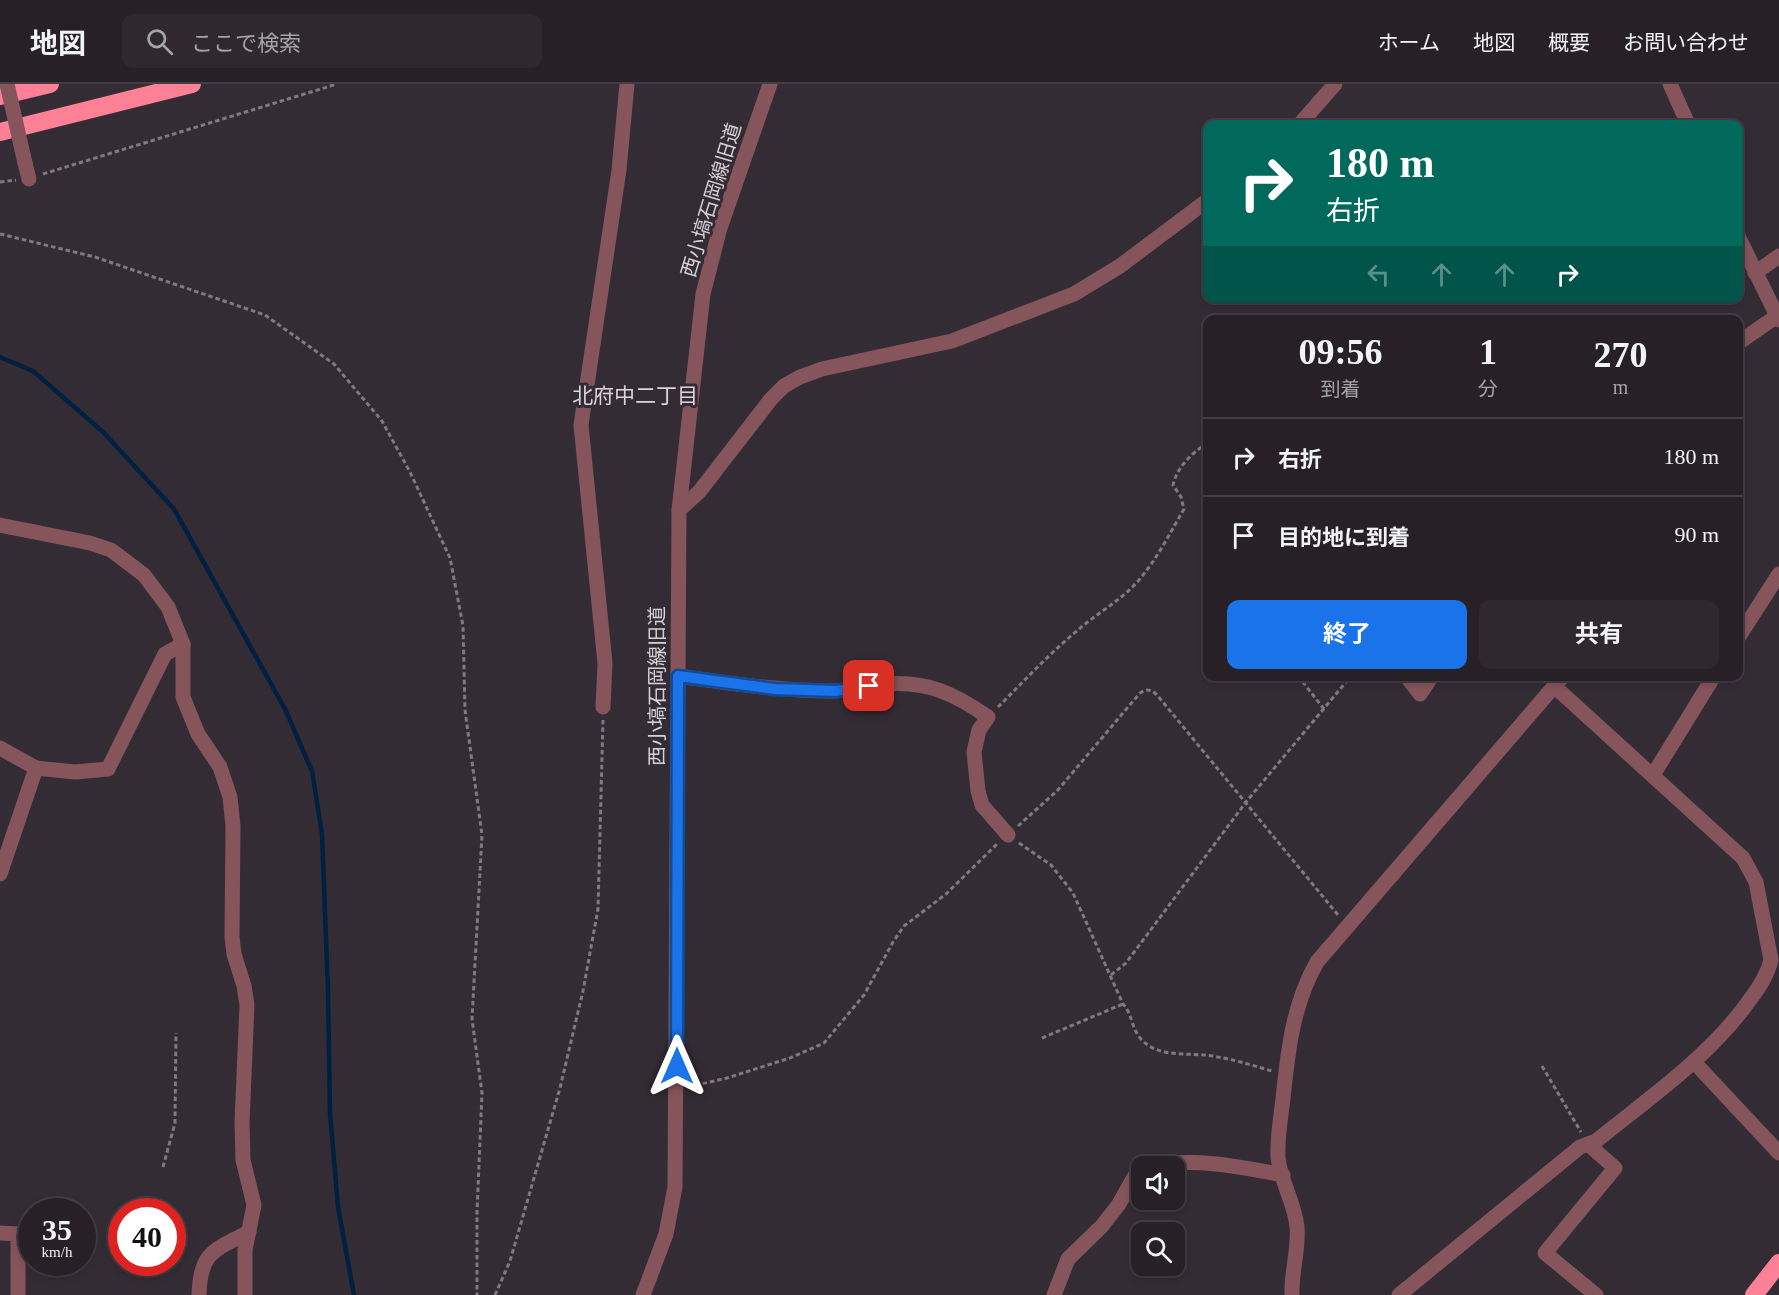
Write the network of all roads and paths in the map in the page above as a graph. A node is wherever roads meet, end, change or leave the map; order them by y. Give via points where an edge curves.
1 (6, 84) edge
2 (50, 84) edge
3 (192, 84) edge
4 (337, 84) edge
5 (627, 84) edge
6 (770, 84) edge
7 (1335, 84) edge
8 (1670, 84) edge
9 (0, 96) edge
10 (1304, 120) edge
11 (1686, 120) edge
12 (0, 132) edge
13 (29, 179) joint
14 (1203, 204) edge
15 (0, 234) edge
16 (1743, 247) edge
17 (1779, 255) edge
18 (1755, 273) junction
19 (1778, 318) edge
20 (1743, 340) edge
21 (1203, 446) edge
22 (679, 510) junction
23 (0, 525) edge
24 (1779, 574) edge
25 (1743, 630) edge
26 (183, 644) junction
27 (678, 676) junction
28 (1302, 681) edge
29 (1347, 681) edge
30 (1410, 681) edge
31 (1429, 681) edge
32 (1558, 681) edge
33 (1711, 681) edge
34 (603, 707) joint
35 (1324, 709) junction
36 (988, 717) junction
37 (0, 748) edge
38 (36, 768) junction
39 (1653, 775) junction
40 (1246, 802) junction
41 (1008, 835) junction
42 (0, 874) edge
43 (1348, 926) junction
44 (1111, 975) junction
45 (1123, 1004) junction
46 (176, 1033) dead end
47 (1042, 1038) dead end
48 (1694, 1062) junction
49 (1542, 1065) dead end
50 (1286, 1075) junction
51 (677, 1089) junction
52 (1588, 1144) junction
53 (1779, 1153) edge
54 (1185, 1164) edge
55 (163, 1167) dead end
56 (1283, 1175) junction
57 (1131, 1183) edge
58 (249, 1232) junction
59 (0, 1233) edge
60 (1779, 1263) edge
61 (1403, 1293) edge
62 (18, 1295) edge
63 (199, 1295) edge
64 (245, 1295) edge
65 (477, 1295) edge
66 (495, 1295) edge
67 (643, 1295) edge
68 (1054, 1295) edge
69 (1292, 1295) edge
70 (1596, 1295) edge
71 (1754, 1295) edge

1 - 13 street, bridge
2 - 9 highway
3 - 12 highway
4 - 13 path
5 - 34 street via 619,170 581,425 605,663
6 - 22 street, 西小塙石岡線旧道 via 720,228 703,294
7 - 10 street
8 - 11 street
14 - 22 street via 1120,266 1065,298 952,341 822,369 784,386 699,492
15 - 65 path via 95,257 265,315 334,364 382,421 450,558 463,626 465,710 482,835 472,1019 482,1093
16 - 18 street
17 - 18 street
18 - 19 street
19 - 20 street
21 - 36 path via 1176,472 1173,485 1184,510 1139,580 1045,659
22 - 27 street, 西小塙石岡線旧道
23 - 26 street via 111,550 144,575 168,607
24 - 25 street
26 - 38 street via 165,654 108,769 75,772
26 - 58 street via 183,697 198,734 220,767 230,797 232,937 247,1005 242,1123 243,1160 254,1205
27 - 36 street via 775,689 836,691 912,683 942,690
27 - 51 street, 西小塙石岡線旧道
28 - 35 path
29 - 35 path
30 - 31 street via 1420,694
32 - 39 street
32 - 43 street
33 - 39 street
34 - 66 path via 598,909 584,991 524,1215
35 - 40 path
36 - 41 street via 979,730 974,752 978,791 982,805
37 - 38 street
38 - 42 street
39 - 48 street via 1743,858 1756,882 1771,960 1763,982 1736,1019
40 - 41 path via 1157,695 1144,690 1057,791
40 - 43 path
40 - 44 path via 1126,963
41 - 44 path via 1051,865 1073,893
41 - 51 path via 904,926 864,995 824,1043 738,1074
43 - 50 street via 1306,981 1292,1028
44 - 45 path
45 - 47 path
45 - 50 path via 1130,1012 1134,1030 1143,1042 1158,1051 1216,1056
46 - 55 path via 175,1123
48 - 52 street via 1596,1142
48 - 53 street
49 - 52 path
50 - 56 street via 1278,1159
51 - 67 street, 西小塙石岡線旧道 via 675,1187 666,1234
52 - 61 street
52 - 70 street via 1615,1168 1545,1253
54 - 56 street via 1231,1166
56 - 69 street via 1297,1227
57 - 68 street via 1102,1226 1068,1259
58 - 63 street via 207,1257 199,1274
58 - 64 street
59 - 62 street via 18,1234
60 - 71 highway

